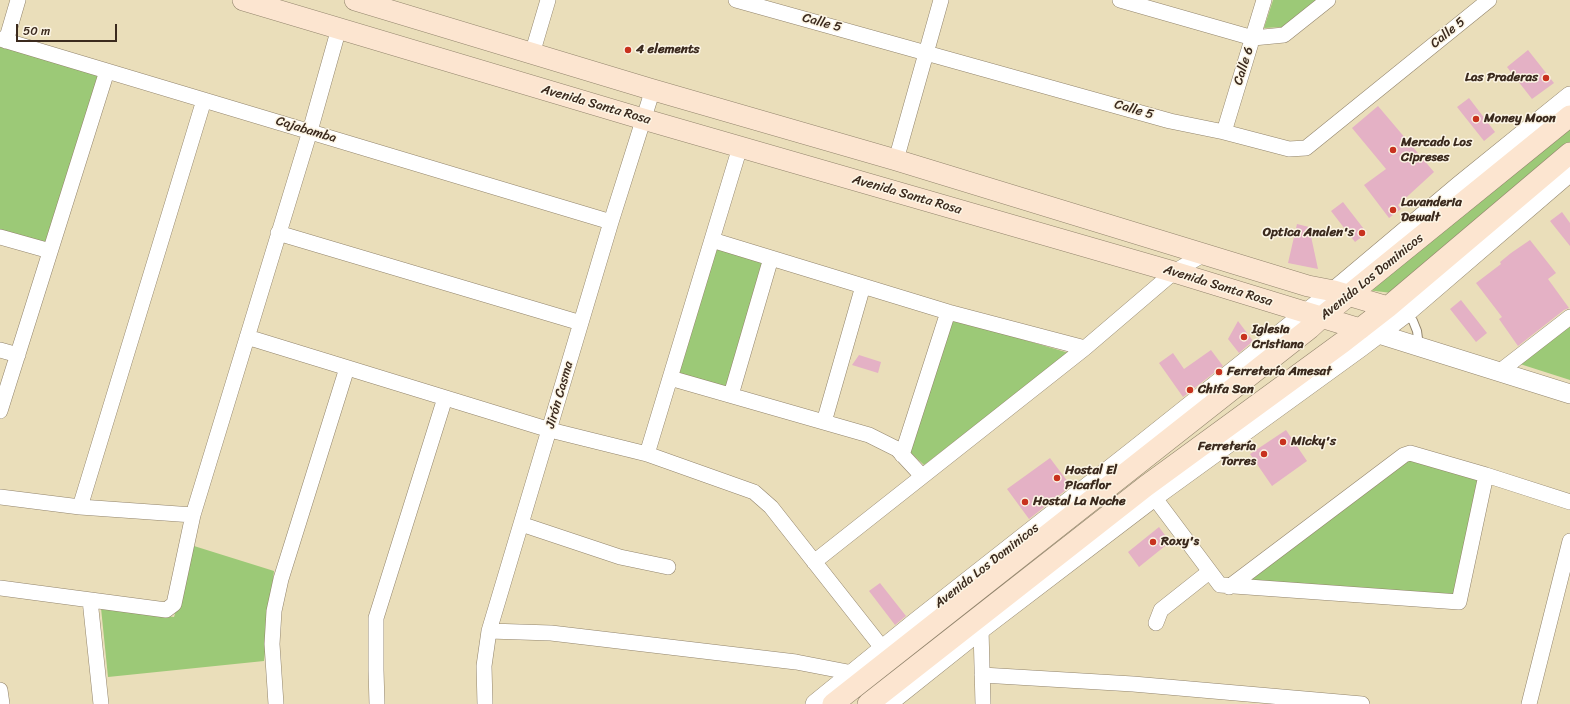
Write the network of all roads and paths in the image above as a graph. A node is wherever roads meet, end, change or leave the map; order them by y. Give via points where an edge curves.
1 (18, 0) edge
2 (243, 0) edge
3 (355, 0) edge
4 (548, 0) edge
5 (736, 0) edge
6 (941, 0) edge
7 (1120, 0) edge
8 (1264, 0) edge
9 (1328, 0) edge
10 (1489, 0) edge
11 (1156, 5) edge
12 (339, 28) junction
13 (1253, 38) junction
14 (3, 40) edge
15 (926, 52) junction
16 (532, 54) junction
17 (107, 71) junction
18 (653, 89) junction
19 (1570, 96) edge
20 (204, 100) junction
21 (1570, 116) edge
22 (643, 119) junction
23 (310, 131) junction
24 (1224, 132) junction
25 (740, 147) junction
26 (1570, 153) edge
27 (896, 160) junction
28 (1570, 172) edge
29 (612, 222) junction
30 (278, 233) junction
31 (0, 237) edge
32 (712, 240) junction
33 (50, 251) junction
34 (1204, 254) junction
35 (771, 258) junction
36 (1174, 272) junction
37 (863, 286) junction
38 (1342, 294) junction
39 (1397, 310) junction
40 (948, 312) junction
41 (1314, 315) junction
42 (1570, 317) edge
43 (581, 323) junction
44 (1369, 331) junction
45 (247, 338) junction
46 (1419, 347) junction
47 (1085, 348) junction
48 (0, 350) edge
49 (18, 356) junction
50 (347, 368) junction
51 (1498, 372) junction
52 (670, 378) junction
53 (1570, 394) edge
54 (731, 395) junction
55 (445, 398) junction
56 (0, 411) edge
57 (824, 422) junction
58 (550, 430) junction
59 (647, 454) junction
60 (902, 454) junction
61 (922, 476) junction
62 (1486, 476) junction
63 (0, 497) edge
64 (1154, 497) junction
65 (1570, 502) edge
66 (80, 506) junction
67 (192, 515) junction
68 (521, 524) junction
69 (1570, 541) edge
70 (814, 562) junction
71 (668, 567) dead end
72 (1209, 572) junction
73 (1229, 587) junction
74 (0, 588) edge
75 (90, 600) junction
76 (916, 622) joint
77 (1156, 623) dead end
78 (981, 629) junction
79 (489, 631) junction
80 (893, 648) junction
81 (853, 673) junction
82 (982, 675) junction
83 (0, 690) edge
84 (2, 704) edge
85 (101, 704) edge
86 (276, 704) edge
87 (377, 704) edge
88 (485, 704) edge
89 (815, 704) edge
90 (833, 704) edge
91 (868, 704) edge
92 (887, 704) edge
93 (983, 704) edge
94 (1362, 704) edge
95 (1529, 704) edge

1 - 14 street
2 - 12 main road, Avenida Santa Rosa
3 - 16 main road, Avenida Santa Rosa
4 - 16 street
5 - 15 street, Calle 5
6 - 15 street
7 - 11 street
8 - 13 street, Calle 6
9 - 13 street via 1284,35
10 - 24 street, Calle 5 via 1306,148 1289,149
11 - 13 street
12 - 22 main road, Avenida Santa Rosa
12 - 23 street
13 - 24 street, Calle 6
14 - 17 street, Cajabamba
15 - 24 street, Calle 5 via 1170,121
15 - 27 street
16 - 18 main road, Avenida Santa Rosa
17 - 20 street, Cajabamba
17 - 33 street
18 - 22 street, Jirón Casma
18 - 27 main road, Avenida Santa Rosa
19 - 38 street, Avenida Los Dominicos via 1460,185
20 - 23 street, Cajabamba
20 - 66 street
21 - 38 main road, Avenida Los Dominicos
22 - 25 main road, Avenida Santa Rosa
22 - 29 street, Jirón Casma
23 - 29 street, Cajabamba
23 - 30 street
25 - 32 street
25 - 36 main road, Avenida Santa Rosa
26 - 39 main road
27 - 34 main road, Avenida Santa Rosa
28 - 39 street
29 - 43 street, Jirón Casma
30 - 43 street
30 - 45 street
31 - 33 street
32 - 35 street
32 - 52 street
33 - 49 street
34 - 36 street
34 - 38 main road, Avenida Santa Rosa
35 - 37 street
35 - 54 street
36 - 41 main road, Avenida Santa Rosa
36 - 47 street
37 - 40 street
37 - 57 street
38 - 39 main road, Avenida Santa Rosa
38 - 41 main road, Avenida Los Dominicos
39 - 44 main road
39 - 46 lane via 1413,321
40 - 47 street
40 - 60 street
41 - 44 main road, Avenida Santa Rosa
41 - 76 street, Avenida Los Dominicos via 1143,444
41 - 80 main road, Avenida Los Dominicos via 1310,328 1107,489
42 - 51 street
43 - 58 street, Jirón Casma
44 - 46 street, Avenida Santa Rosa
44 - 64 street
44 - 91 main road via 1146,486
45 - 50 street
45 - 67 street
46 - 51 street, Avenida Santa Rosa
47 - 61 street
48 - 49 street
49 - 56 street
50 - 55 street
50 - 86 street via 281,579 274,612 272,644
51 - 53 street, Avenida Santa Rosa
52 - 54 street
52 - 59 street
54 - 57 street
55 - 58 street
55 - 87 street via 376,618
57 - 60 street via 869,435
58 - 59 street
58 - 68 street, Jirón Casma
59 - 70 street via 754,492 771,507
60 - 61 street
61 - 70 street
62 - 65 street
62 - 73 street via 1410,453 1404,455
62 - 73 street via 1459,602
63 - 66 street
64 - 72 street
64 - 78 street
66 - 67 street
67 - 75 street via 176,597 170,608 166,610
68 - 71 street via 620,557
68 - 79 street, Jirón Casma
69 - 95 street
70 - 80 street
72 - 73 street via 1220,585
72 - 77 street via 1161,610
74 - 75 street
75 - 85 street
76 - 80 main road
78 - 82 street
78 - 92 street
79 - 81 street via 566,634 796,662
79 - 88 street, Jirón Casma via 484,666
80 - 81 street, Avenida Los Dominicos
80 - 90 main road, Avenida Los Dominicos
81 - 89 street, Avenida Los Dominicos
82 - 93 street
82 - 94 street via 1133,684
83 - 84 street

